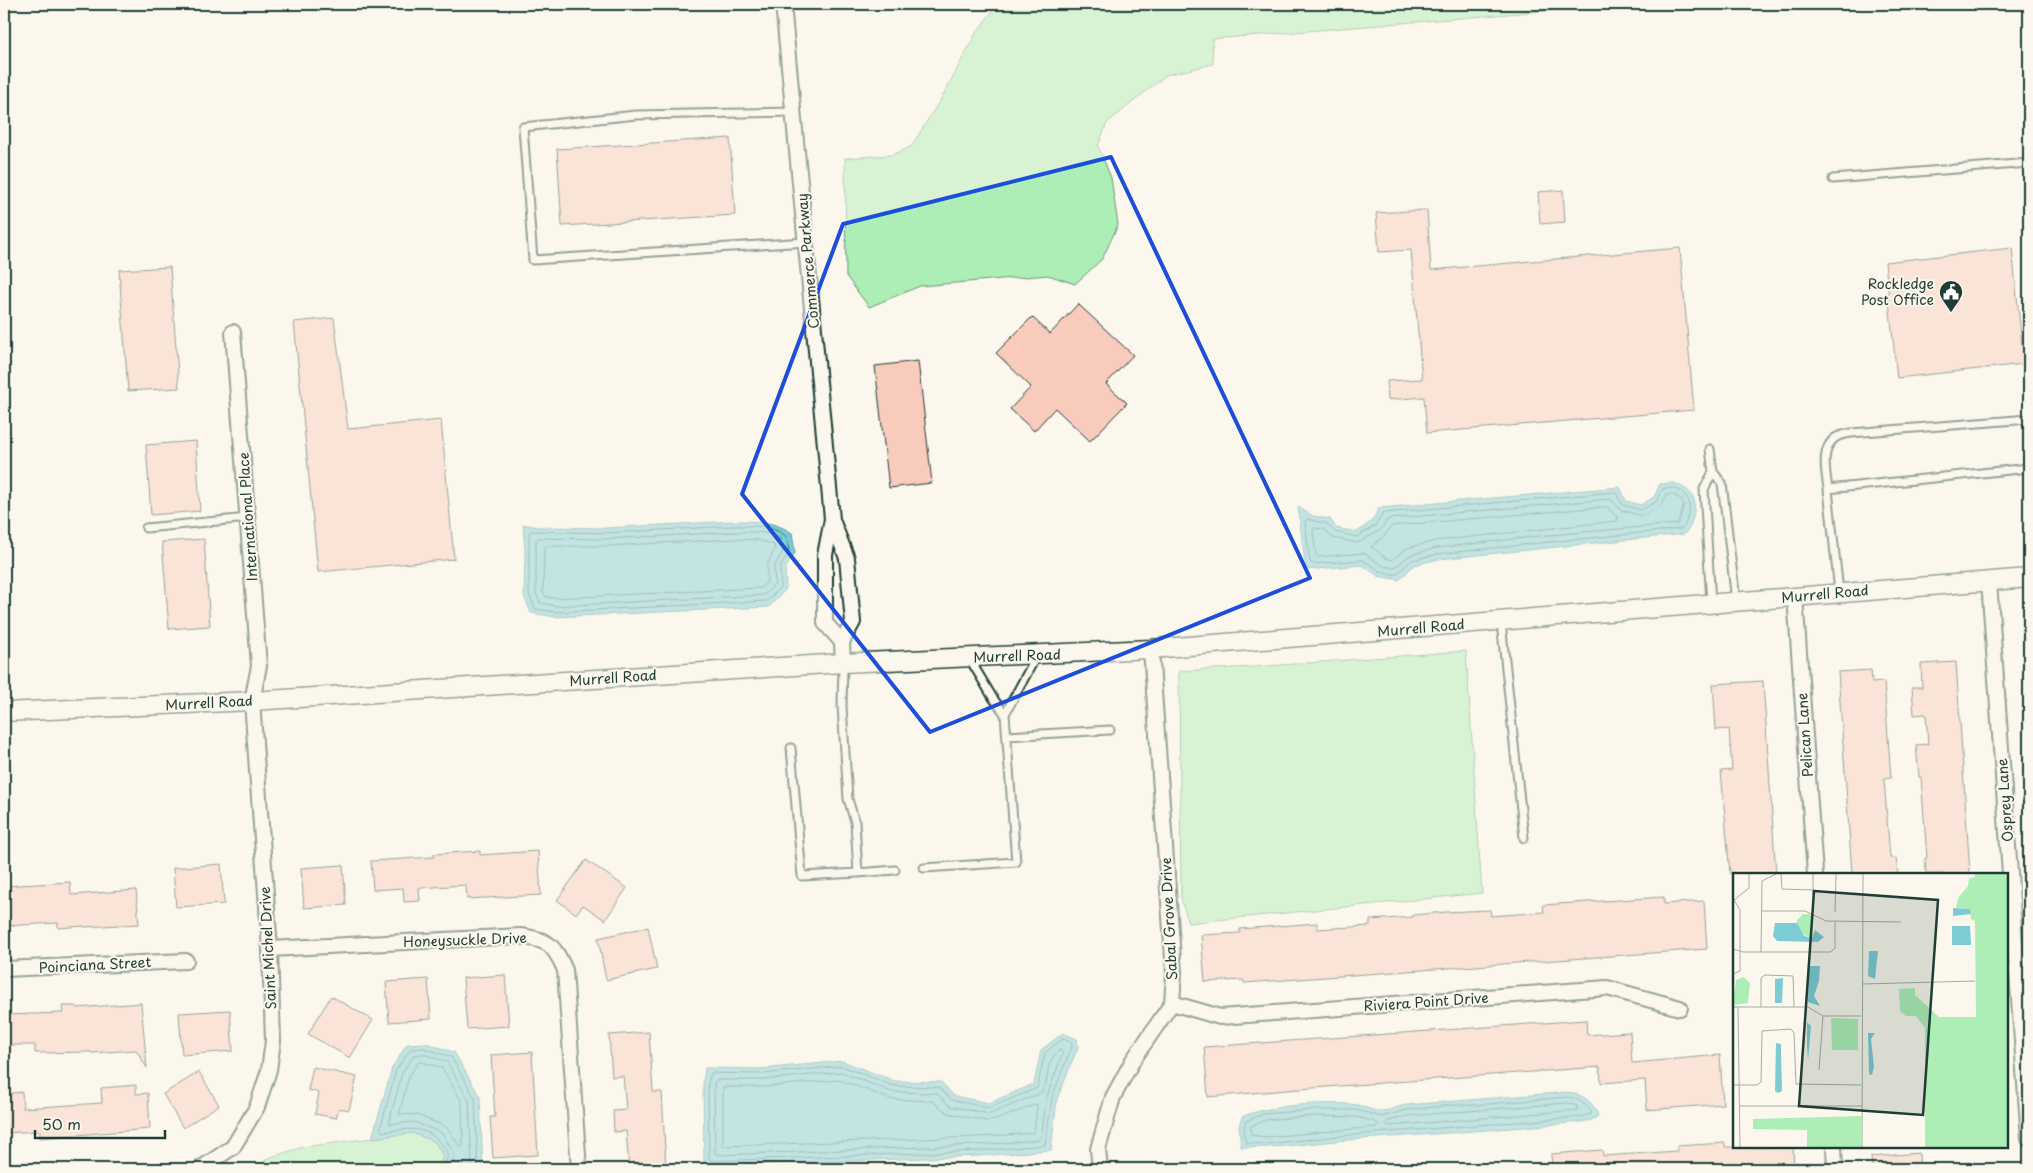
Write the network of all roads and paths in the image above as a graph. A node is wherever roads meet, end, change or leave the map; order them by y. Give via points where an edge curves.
1 (783, 4) edge
2 (794, 112) junction
3 (2029, 163) edge
4 (1833, 179) dead end
5 (806, 242) junction
6 (233, 332) dead end
7 (2029, 419) edge
8 (1710, 449) dead end
9 (2029, 468) edge
10 (1713, 472) junction
11 (1828, 489) junction
12 (248, 518) junction
13 (832, 519) junction
14 (146, 528) dead end
15 (2029, 578) edge
16 (1989, 582) junction
17 (1839, 592) junction
18 (1795, 596) junction
19 (1736, 601) junction
20 (1711, 603) junction
21 (1501, 621) junction
22 (842, 642) junction
23 (1151, 650) junction
24 (1037, 655) junction
25 (969, 658) junction
26 (843, 663) junction
27 (252, 701) junction
28 (4, 712) edge
29 (1005, 714) junction
30 (1110, 730) dead end
31 (1007, 736) junction
32 (791, 748) dead end
33 (1524, 838) dead end
34 (924, 868) dead end
35 (895, 870) dead end
36 (858, 873) junction
37 (1815, 873) edge
38 (270, 949) junction
39 (186, 960) dead end
40 (4, 969) edge
41 (1172, 1003) junction
42 (1680, 1008) dead end
43 (2029, 1139) edge
44 (1834, 1148) edge
45 (200, 1169) edge
46 (579, 1169) edge
47 (1100, 1169) edge
48 (1835, 1169) edge

1 - 2 street, Commerce Parkway
2 - 5 street, Commerce Parkway
2 - 5 lane via 636,115 524,127 533,260
3 - 4 lane
5 - 13 street, Commerce Parkway
6 - 12 street, International Place
7 - 11 lane via 1851,433 1836,437 1828,446 1825,460
8 - 10 lane
9 - 11 lane
10 - 19 lane via 1722,483
10 - 20 lane via 1704,489
11 - 17 lane
12 - 14 lane
12 - 27 street, International Place via 259,666
13 - 22 street, Commerce Parkway via 847,558 853,622
13 - 22 street, Commerce Parkway via 825,555 825,623
15 - 16 street, Murrell Road
16 - 17 street, Murrell Road
16 - 43 street, Osprey Lane
17 - 18 street, Murrell Road
18 - 19 street, Murrell Road
18 - 37 street, Pelican Lane
19 - 20 street, Murrell Road
20 - 21 street, Murrell Road
21 - 23 street, Murrell Road
21 - 33 lane
22 - 26 street, Commerce Parkway
23 - 24 street, Murrell Road
23 - 41 street, Sabal Grove Drive via 1174,973
24 - 25 street, Murrell Road
24 - 29 lane
25 - 26 street, Murrell Road
25 - 29 lane
26 - 27 street, Murrell Road
26 - 36 lane via 842,706 848,800 855,822
27 - 28 street, Murrell Road
27 - 38 street, Saint Michel Drive
29 - 31 lane
30 - 31 lane
31 - 34 lane via 1016,862
32 - 36 lane via 802,876
35 - 36 lane
38 - 45 street, Saint Michel Drive via 273,1041 269,1070 257,1107 233,1146
38 - 46 street, Honeysuckle Drive via 520,936 542,939 557,952 565,970
39 - 40 street, Poinciana Street
41 - 42 street, Riviera Point Drive via 1220,1017 1607,988
41 - 47 street via 1133,1060 1113,1097 1098,1149
44 - 48 street

